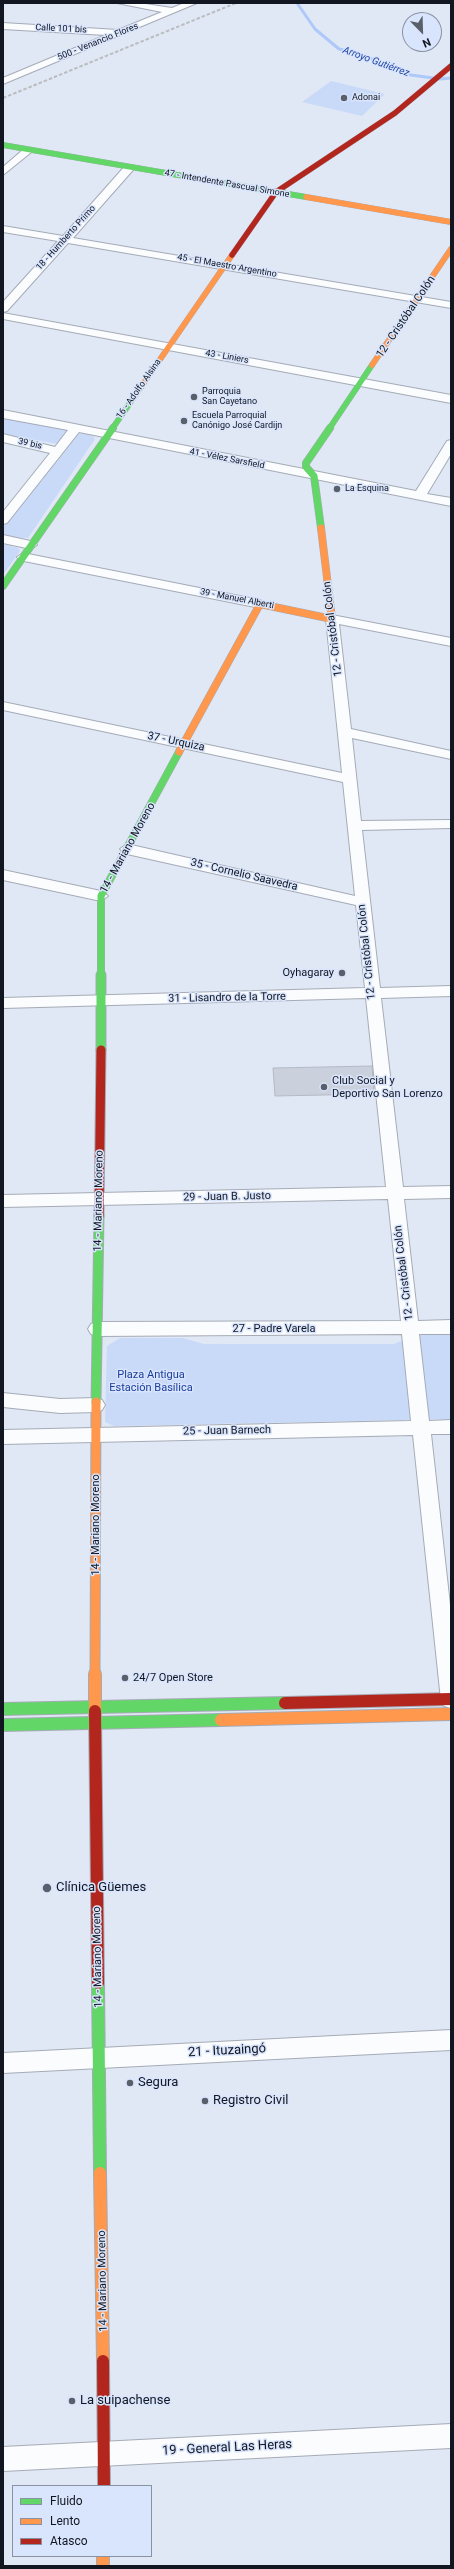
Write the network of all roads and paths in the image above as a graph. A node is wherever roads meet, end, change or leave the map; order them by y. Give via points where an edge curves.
1 (122, 3) edge
2 (181, 3) edge
3 (192, 3) edge
4 (168, 11) junction
5 (3, 26) edge
6 (114, 32) junction
7 (451, 66) edge
8 (3, 75) edge
9 (3, 81) edge
10 (3, 145) edge
11 (29, 150) junction
12 (130, 168) junction
13 (3, 172) edge
14 (276, 192) junction
15 (451, 222) edge
16 (3, 229) edge
17 (65, 240) junction
18 (451, 249) edge
19 (225, 265) junction
20 (417, 299) junction
21 (451, 305) edge
22 (3, 309) edge
23 (3, 316) edge
24 (168, 346) junction
25 (363, 382) junction
26 (451, 399) edge
27 (3, 414) edge
28 (75, 429) junction
29 (107, 434) junction
30 (3, 438) edge
31 (451, 444) edge
32 (58, 451) junction
33 (314, 476) junction
34 (419, 496) junction
35 (451, 502) edge
36 (3, 520) edge
37 (3, 539) edge
38 (31, 545) junction
39 (22, 558) junction
40 (3, 586) edge
41 (260, 604) junction
42 (332, 618) junction
43 (451, 642) edge
44 (3, 706) edge
45 (345, 732) junction
46 (185, 744) junction
47 (451, 755) edge
48 (349, 779) junction
49 (451, 824) edge
50 (356, 826) junction
51 (127, 849) junction
52 (3, 875) edge
53 (100, 896) junction
54 (362, 902) junction
55 (451, 991) edge
56 (372, 994) junction
57 (102, 999) junction
58 (3, 1003) edge
59 (451, 1192) edge
60 (395, 1193) junction
61 (99, 1200) junction
62 (3, 1201) edge
63 (451, 1327) edge
64 (411, 1328) junction
65 (97, 1329) junction
66 (3, 1400) edge
67 (96, 1405) junction
68 (422, 1427) junction
69 (451, 1427) edge
70 (96, 1433) junction
71 (3, 1437) edge
72 (451, 1699) edge
73 (95, 1707) junction
74 (3, 1709) edge
75 (451, 1714) edge
76 (96, 1723) junction
77 (3, 1725) edge
78 (451, 2040) edge
79 (100, 2057) junction
80 (3, 2063) edge
81 (451, 2436) edge
82 (105, 2455) junction
83 (3, 2459) edge
84 (104, 2485) edge

1 - 4 street
2 - 4 street, 500 - Venancio Flores
3 - 4 street, 500 - Venancio Flores
4 - 6 street, 500 - Venancio Flores
5 - 6 street, Calle 101 bis
6 - 8 street, 500 - Venancio Flores
6 - 9 street, 500 - Venancio Flores
7 - 14 street via 395,113
10 - 11 street, 47 - Intendente Pascual Simone
11 - 12 street, 47 - Intendente Pascual Simone
11 - 13 street
12 - 14 street, 47 - Intendente Pascual Simone
12 - 17 street, 18 - Humberto Primo
14 - 15 street, 47 - Intendente Pascual Simone
14 - 19 street, 16 - Adolfo Alsina
16 - 17 street, 45 - El Maestro Argentino
17 - 19 street, 45 - El Maestro Argentino
17 - 22 street, 18 - Humberto Primo
18 - 20 street, 12 - Cristóbal Colón
19 - 20 street, 45 - El Maestro Argentino
19 - 24 street, 16 - Adolfo Alsina
20 - 21 street, 45 - El Maestro Argentino
20 - 25 street, 12 - Cristóbal Colón
23 - 24 street, 43 - Liniers
24 - 25 street, 43 - Liniers
24 - 29 street, 16 - Adolfo Alsina
25 - 26 street, 43 - Liniers
25 - 33 street, 12 - Cristóbal Colón via 306,463 306,467
27 - 28 street, 41 - Vélez Sarsfield
28 - 29 street, 41 - Vélez Sarsfield
28 - 32 street
29 - 33 street, 41 - Vélez Sarsfield
29 - 38 street, 16 - Adolfo Alsina
30 - 32 street, 39 bis
31 - 34 street
32 - 36 street
33 - 34 street, 41 - Vélez Sarsfield
33 - 42 street, 12 - Cristóbal Colón
34 - 35 street, 41 - Vélez Sarsfield
37 - 38 street
38 - 39 street, 16 - Adolfo Alsina
39 - 40 street, 16 - Adolfo Alsina
39 - 41 street, 39 - Manuel Alberti
41 - 42 street, 39 - Manuel Alberti
41 - 46 street, 14 - Mariano Moreno
42 - 43 street, 39 - Manuel Alberti
42 - 45 street, 12 - Cristóbal Colón
44 - 46 street, 37 - Urquiza
45 - 47 street
45 - 48 street, 12 - Cristóbal Colón
46 - 48 street, 37 - Urquiza
46 - 51 street, 14 - Mariano Moreno
48 - 50 street, 12 - Cristóbal Colón
49 - 50 street
50 - 54 street, 12 - Cristóbal Colón
51 - 53 street, 14 - Mariano Moreno
51 - 54 street, 35 - Cornelio Saavedra
52 - 53 street
53 - 57 street, 14 - Mariano Moreno
54 - 56 street, 12 - Cristóbal Colón
55 - 56 street, 31 - Lisandro de la Torre
56 - 57 street, 31 - Lisandro de la Torre
56 - 60 street, 12 - Cristóbal Colón
57 - 58 street, 31 - Lisandro de la Torre
57 - 61 street, 14 - Mariano Moreno
59 - 60 street, 29 - Juan B. Justo
60 - 61 street, 29 - Juan B. Justo
60 - 64 street, 12 - Cristóbal Colón
61 - 62 street, 29 - Juan B. Justo
61 - 65 street, 14 - Mariano Moreno
63 - 64 street, 27 - Padre Varela
64 - 65 street, 27 - Padre Varela
64 - 68 street, 12 - Cristóbal Colón
65 - 67 street, 14 - Mariano Moreno
66 - 67 street via 60,1406
67 - 70 street, 14 - Mariano Moreno
68 - 69 street, 25 - Juan Barnech
68 - 70 street, 25 - Juan Barnech
68 - 72 street, 12 - Cristóbal Colón
70 - 71 street, 25 - Juan Barnech
70 - 73 street, 14 - Mariano Moreno
72 - 73 street
73 - 74 street
73 - 76 street, 14 - Mariano Moreno
75 - 76 street
76 - 77 street
76 - 79 street, 14 - Mariano Moreno
78 - 79 street, 21 - Ituzaingó
79 - 80 street, 21 - Ituzaingó
79 - 82 street, 14 - Mariano Moreno
81 - 82 street, 19 - General Las Heras
82 - 83 street, 19 - General Las Heras
82 - 84 street, 14 - Mariano Moreno

